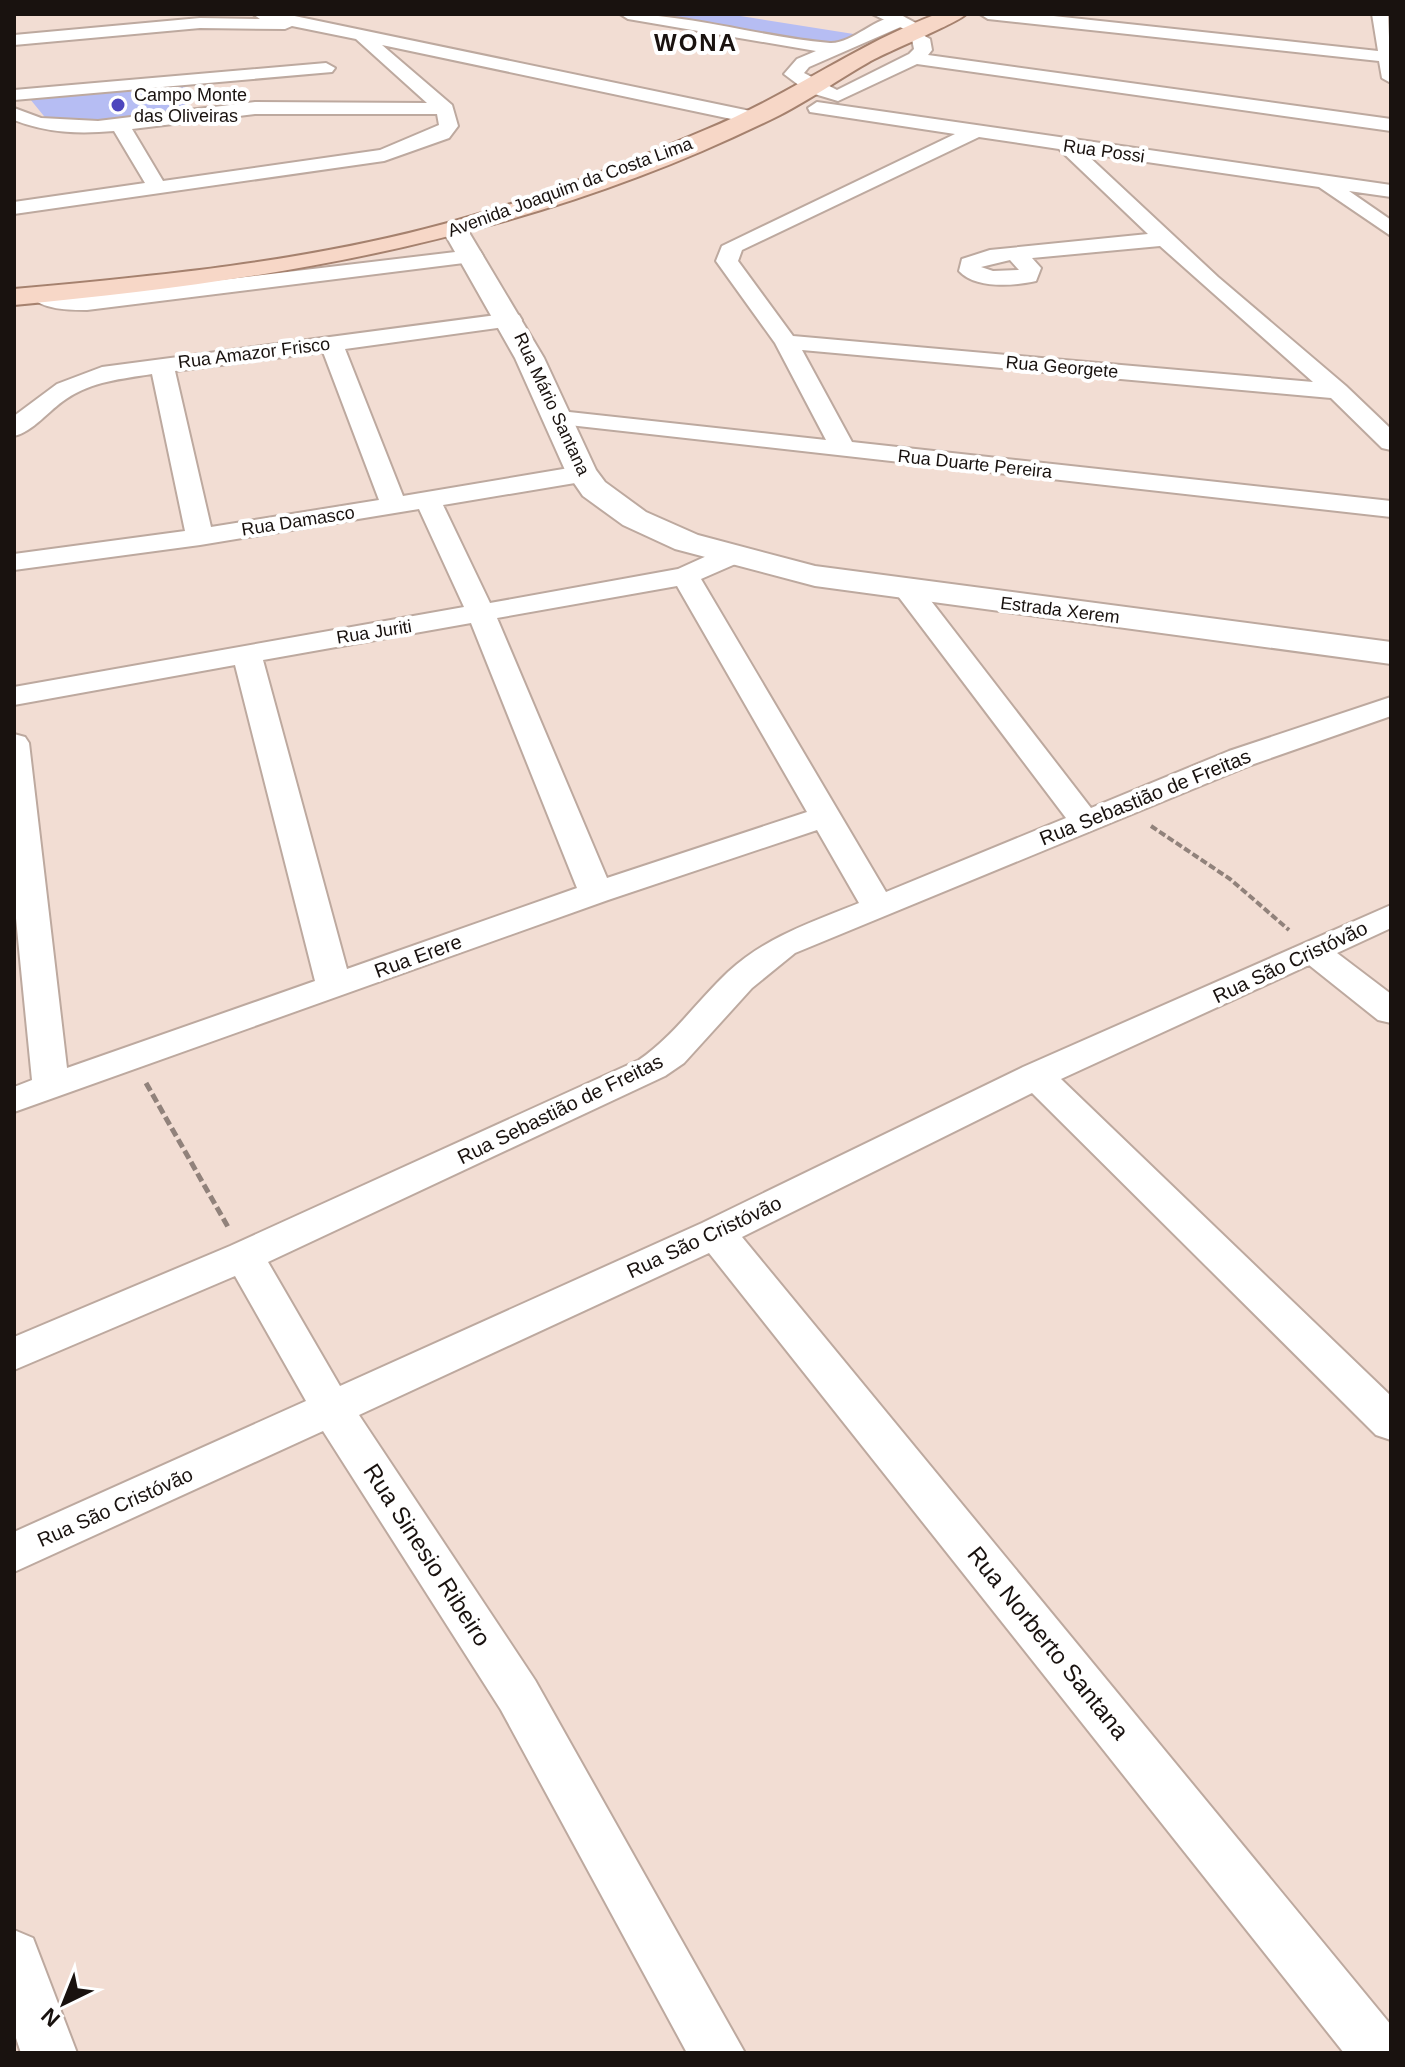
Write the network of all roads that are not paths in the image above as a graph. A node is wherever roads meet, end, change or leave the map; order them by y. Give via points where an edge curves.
1 (261, 14) edge
2 (628, 14) edge
3 (956, 14) edge
4 (988, 14) edge
5 (1384, 22) edge
6 (306, 24) junction
7 (902, 24) edge
8 (837, 29) dead end
9 (868, 34) junction
10 (363, 37) junction
11 (14, 40) edge
12 (837, 49) junction
13 (1387, 57) junction
14 (915, 58) junction
15 (326, 68) dead end
16 (1391, 79) edge
17 (14, 95) edge
18 (819, 98) junction
19 (445, 109) junction
20 (755, 118) junction
21 (19, 122) edge
22 (119, 124) junction
23 (1391, 125) edge
24 (974, 132) junction
25 (1067, 146) junction
26 (1325, 183) junction
27 (158, 189) junction
28 (1391, 191) edge
29 (14, 208) edge
30 (1389, 223) edge
31 (455, 229) junction
32 (1166, 239) junction
33 (1015, 253) dead end
34 (472, 256) junction
35 (40, 295) junction
36 (14, 297) edge
37 (511, 320) junction
38 (786, 342) junction
39 (331, 343) junction
40 (162, 365) junction
41 (1338, 391) junction
42 (560, 418) junction
43 (14, 429) edge
44 (1391, 443) edge
45 (843, 449) junction
46 (581, 474) junction
47 (428, 501) junction
48 (394, 506) junction
49 (1391, 509) edge
50 (200, 537) junction
51 (730, 556) junction
52 (14, 562) edge
53 (685, 576) junction
54 (908, 590) junction
55 (481, 614) junction
56 (246, 652) junction
57 (1391, 653) edge
58 (14, 696) edge
59 (1391, 706) edge
60 (14, 743) edge
61 (823, 817) junction
62 (1084, 821) junction
63 (596, 893) junction
64 (878, 907) junction
65 (1391, 915) edge
66 (1314, 952) junction
67 (334, 986) junction
68 (1391, 1012) edge
69 (1036, 1076) junction
70 (51, 1087) junction
71 (14, 1100) edge
72 (716, 1233) junction
73 (244, 1256) junction
74 (14, 1354) edge
75 (332, 1409) junction
76 (1391, 1423) edge
77 (14, 1553) edge
78 (14, 1956) edge
79 (49, 2053) edge
80 (717, 2053) edge
81 (1379, 2053) edge

1 - 6 street
2 - 12 street
3 - 7 main road, Avenida Joaquim da Costa Lima
4 - 13 street
5 - 13 street
6 - 10 street
6 - 11 street via 200,23
7 - 9 street
7 - 14 street via 923,41
7 - 18 main road, Avenida Joaquim da Costa Lima
8 - 9 street
9 - 12 street
10 - 19 street
10 - 20 street
12 - 18 street via 803,63 793,74
13 - 16 street
14 - 18 street
14 - 23 street
15 - 17 street
18 - 20 main road, Avenida Joaquim da Costa Lima
18 - 24 street, Rua Possi
19 - 22 street via 256,108
19 - 27 street via 449,126 442,134 384,155
20 - 31 main road, Avenida Joaquim da Costa Lima
21 - 22 street
22 - 27 street
24 - 25 street, Rua Possi
24 - 38 street via 733,246 727,261
25 - 26 street, Rua Possi
25 - 32 street
26 - 28 street, Rua Possi
26 - 30 street
27 - 29 street
31 - 34 street, Rua Mário Santana
31 - 35 main road, Avenida Joaquim da Costa Lima via 286,264
32 - 33 street
32 - 41 street
34 - 35 street via 87,303
34 - 37 street, Rua Mário Santana
35 - 36 main road, Avenida Joaquim da Costa Lima
37 - 39 street, Rua Amazor Frisco
37 - 42 street, Rua Mário Santana
38 - 41 street, Rua Georgete
38 - 45 street
39 - 40 street, Rua Amazor Frisco
39 - 48 street
40 - 43 street, Rua Amazor Frisco via 70,384
40 - 50 street
41 - 44 street
42 - 45 street, Rua Duarte Pereira
42 - 46 street, Rua Mário Santana
45 - 49 street, Rua Duarte Pereira
46 - 47 street, Rua Damasco
46 - 51 street, Rua Mário Santana via 608,502 646,526
47 - 48 street, Rua Damasco
47 - 55 street
48 - 50 street, Rua Damasco
50 - 52 street, Rua Damasco
51 - 53 street, Rua Juriti
51 - 54 street, Estrada Xerem
53 - 55 street, Rua Juriti
53 - 61 street
54 - 57 street, Estrada Xerem
54 - 62 street
55 - 56 street, Rua Juriti
55 - 63 street
56 - 58 street, Rua Juriti
56 - 67 street
59 - 62 street, Rua Sebastião de Freitas via 1240,758
60 - 70 street
61 - 63 street, Rua Erere
61 - 64 street
62 - 64 street, Rua Sebastião de Freitas
63 - 67 street, Rua Erere
64 - 73 street, Rua Sebastião de Freitas via 783,946 740,980 671,1055 652,1068
65 - 66 street, Rua São Cristóvão
66 - 68 street
66 - 69 street, Rua São Cristóvão
67 - 70 street, Rua Erere
69 - 72 street, Rua São Cristóvão
69 - 76 street
70 - 71 street, Rua Erere
72 - 75 street, Rua São Cristóvão
72 - 81 street, Rua Norberto Santana
73 - 74 street, Rua Sebastião de Freitas
73 - 75 street, Rua Sinesio Ribeiro
75 - 77 street, Rua São Cristóvão
75 - 80 street, Rua Sinesio Ribeiro via 518,1695
78 - 79 street

